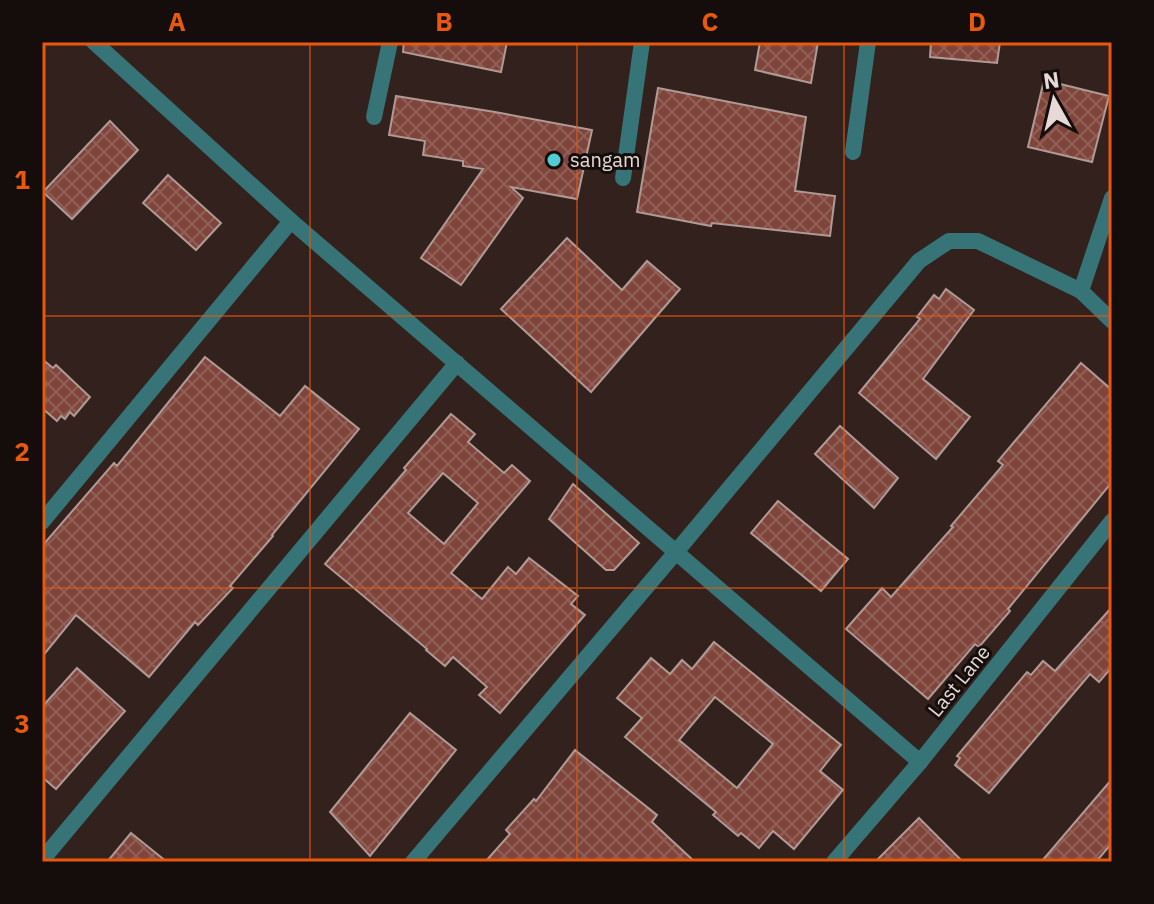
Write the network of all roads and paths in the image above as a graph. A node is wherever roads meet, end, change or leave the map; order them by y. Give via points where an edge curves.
1 (94, 42) edge
2 (390, 42) edge
3 (642, 42) edge
4 (868, 42) edge
5 (374, 117) dead end
6 (853, 152) dead end
7 (623, 178) dead end
8 (1112, 198) edge
9 (291, 221) junction
10 (1081, 291) junction
11 (1112, 321) edge
12 (457, 363) junction
13 (1112, 521) edge
14 (42, 522) edge
15 (676, 552) junction
16 (920, 762) junction
17 (42, 860) edge
18 (413, 862) edge
19 (834, 862) edge

1 - 9 street
2 - 5 street
3 - 7 street
4 - 6 street
8 - 10 street
9 - 12 street
9 - 14 street
10 - 11 street
10 - 15 street via 978,241 949,241 919,261
12 - 15 street
12 - 17 street
13 - 16 street, Last Lane
15 - 16 street
15 - 18 street
16 - 19 street, Last Lane

